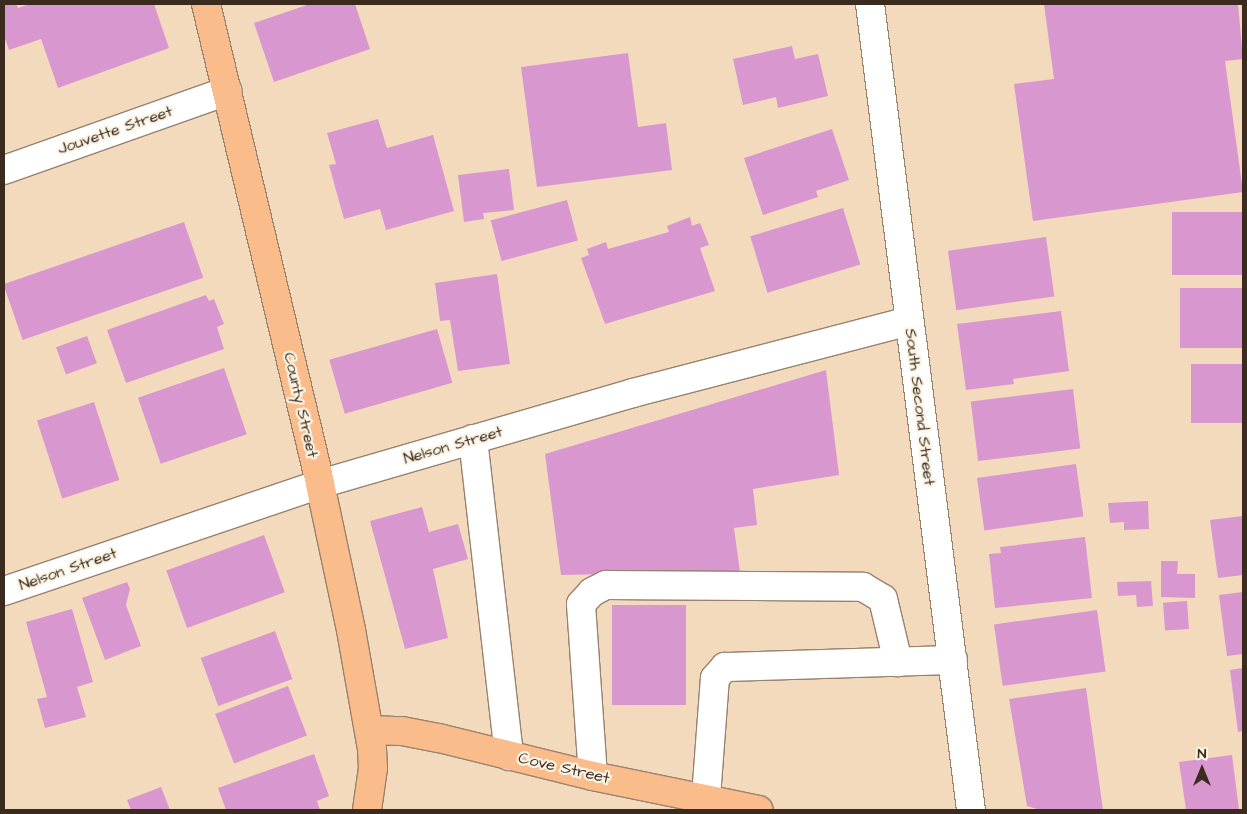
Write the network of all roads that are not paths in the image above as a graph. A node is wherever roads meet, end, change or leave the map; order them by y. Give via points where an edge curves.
1 (206, 4) edge
2 (870, 4) edge
3 (227, 91) junction
4 (4, 170) edge
5 (909, 321) junction
6 (473, 439) junction
7 (320, 484) junction
8 (4, 590) edge
9 (953, 660) junction
10 (898, 662) junction
11 (370, 730) junction
12 (509, 756) junction
13 (593, 776) junction
14 (719, 803) edge
15 (367, 810) edge
16 (759, 810) edge
17 (971, 810) edge

1 - 3 main road, County Street
2 - 5 street, South Second Street
3 - 4 street, Jouvette Street
3 - 7 main road, County Street
5 - 6 street, Nelson Street
5 - 9 street, South Second Street
6 - 7 street, Nelson Street
6 - 12 street
7 - 8 street, Nelson Street
7 - 11 main road, County Street
9 - 10 street
9 - 17 street, South Second Street
10 - 13 street via 883,599 863,587 606,585 592,592 581,604
10 - 14 street via 725,667 715,678
11 - 12 main road, Cove Street via 419,734
11 - 15 main road, County Street via 373,768
12 - 13 main road, Cove Street
13 - 14 main road, Cove Street
14 - 16 main road, Cove Street

